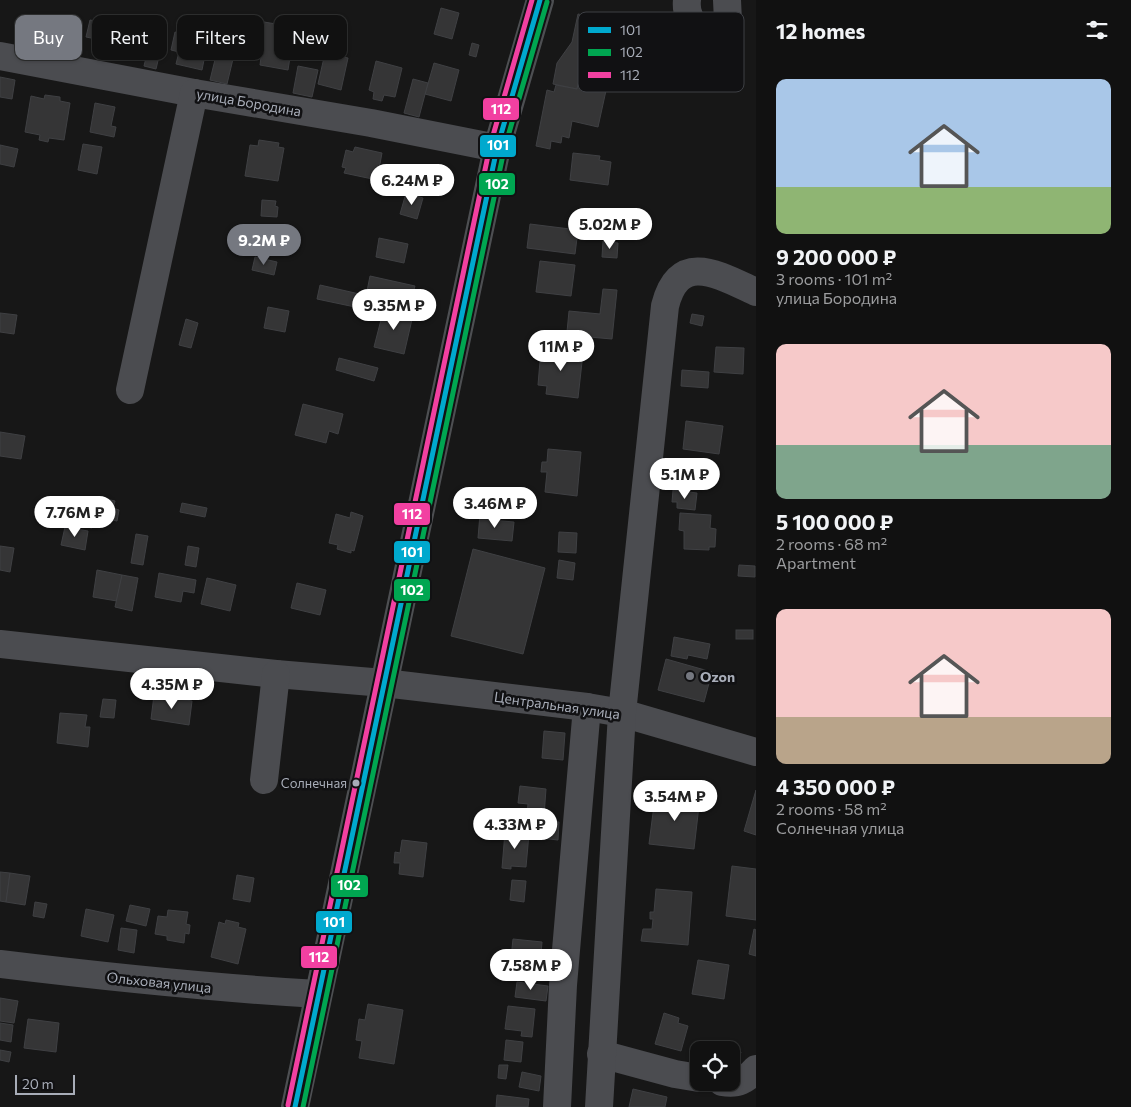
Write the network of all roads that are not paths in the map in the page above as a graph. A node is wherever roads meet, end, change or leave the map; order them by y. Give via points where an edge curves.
1 (540, 0) edge
2 (0, 56) edge
3 (194, 93) junction
4 (498, 148) junction
5 (756, 292) edge
6 (130, 390) dead end
7 (0, 644) edge
8 (276, 674) junction
9 (384, 683) junction
10 (587, 707) junction
11 (622, 713) junction
12 (756, 752) edge
13 (264, 780) dead end
14 (0, 964) edge
15 (318, 994) junction
16 (601, 1054) junction
17 (756, 1068) edge
18 (690, 1076) edge
19 (740, 1082) edge
20 (295, 1107) edge
21 (557, 1107) edge
22 (599, 1107) edge

1 - 4 main road
2 - 3 street, улица Бородина
3 - 4 street, улица Бородина
3 - 6 street
4 - 9 main road
5 - 11 street via 718,276 688,272 671,286 664,306
7 - 8 street, Центральная улица
8 - 9 street, Центральная улица
8 - 13 street
9 - 10 street, Центральная улица
9 - 15 main road
10 - 11 street, Центральная улица
10 - 21 street via 563,985
11 - 12 street, Центральная улица
11 - 16 street
14 - 15 street, Ольховая улица via 128,980
15 - 20 main road
16 - 18 street
16 - 22 street
17 - 19 street

